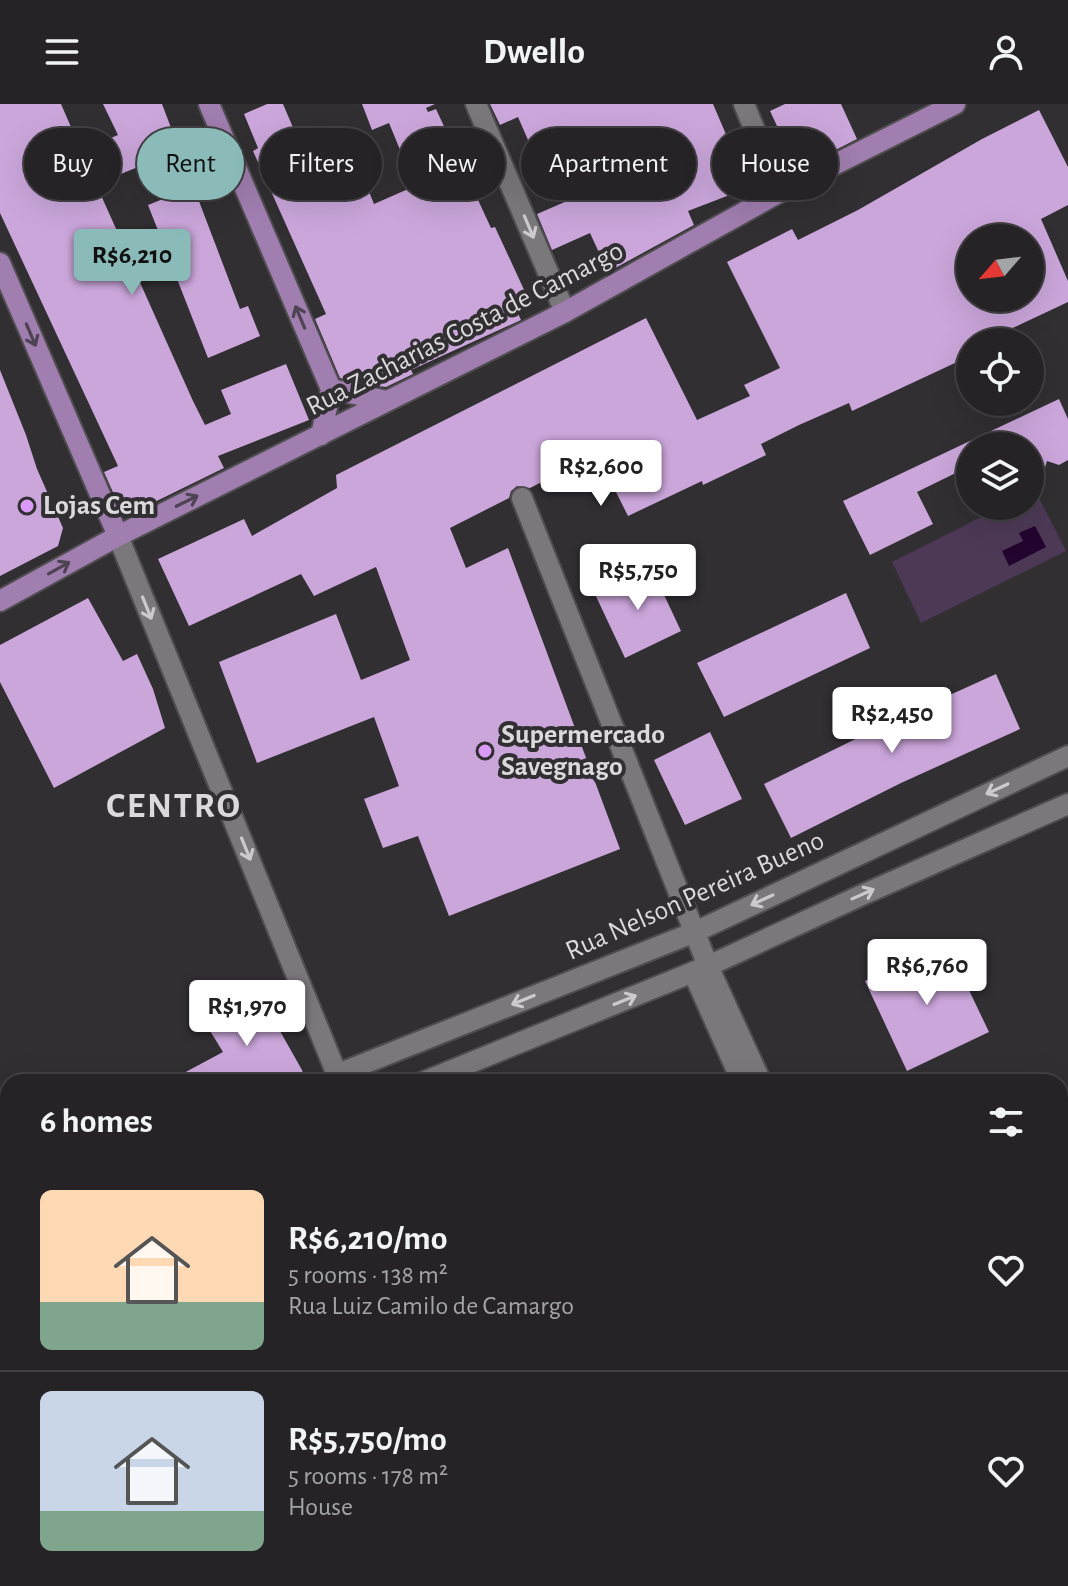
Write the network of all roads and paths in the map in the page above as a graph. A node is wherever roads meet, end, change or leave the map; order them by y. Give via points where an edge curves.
1 (209, 104) edge
2 (476, 104) edge
3 (744, 104) edge
4 (955, 104) edge
5 (754, 128) edge
6 (838, 163) edge
7 (766, 200) edge
8 (0, 263) edge
9 (565, 312) junction
10 (331, 389) junction
11 (387, 401) junction
12 (321, 435) junction
13 (522, 498) dead end
14 (118, 536) junction
15 (0, 601) edge
16 (1068, 756) edge
17 (1068, 804) edge
18 (695, 932) junction
19 (700, 969) junction
20 (337, 1074) edge
21 (349, 1074) edge
22 (443, 1074) edge
23 (739, 1074) edge
24 (757, 1074) edge

10 -> 1 main road
2 -> 9 street
3 - 5 street
4 - 6 main road, Rua Zacharias Costa de Camargo
7 - 9 main road, Rua Zacharias Costa de Camargo
8 -> 14 main road
9 - 11 main road, Rua Zacharias Costa de Camargo
10 - 11 main road
10 - 12 main road
11 - 12 main road, Rua Zacharias Costa de Camargo
14 -> 12 main road, Rua Zacharias Costa de Camargo
13 - 18 street
15 -> 14 main road, Rua Zacharias Costa de Camargo
14 -> 20 street
16 -> 18 street, Rua Nelson Pereira Bueno
19 -> 17 street
18 - 19 street
18 -> 21 street, Rua Nelson Pereira Bueno
22 -> 19 street
19 - 23 street
19 - 24 street

